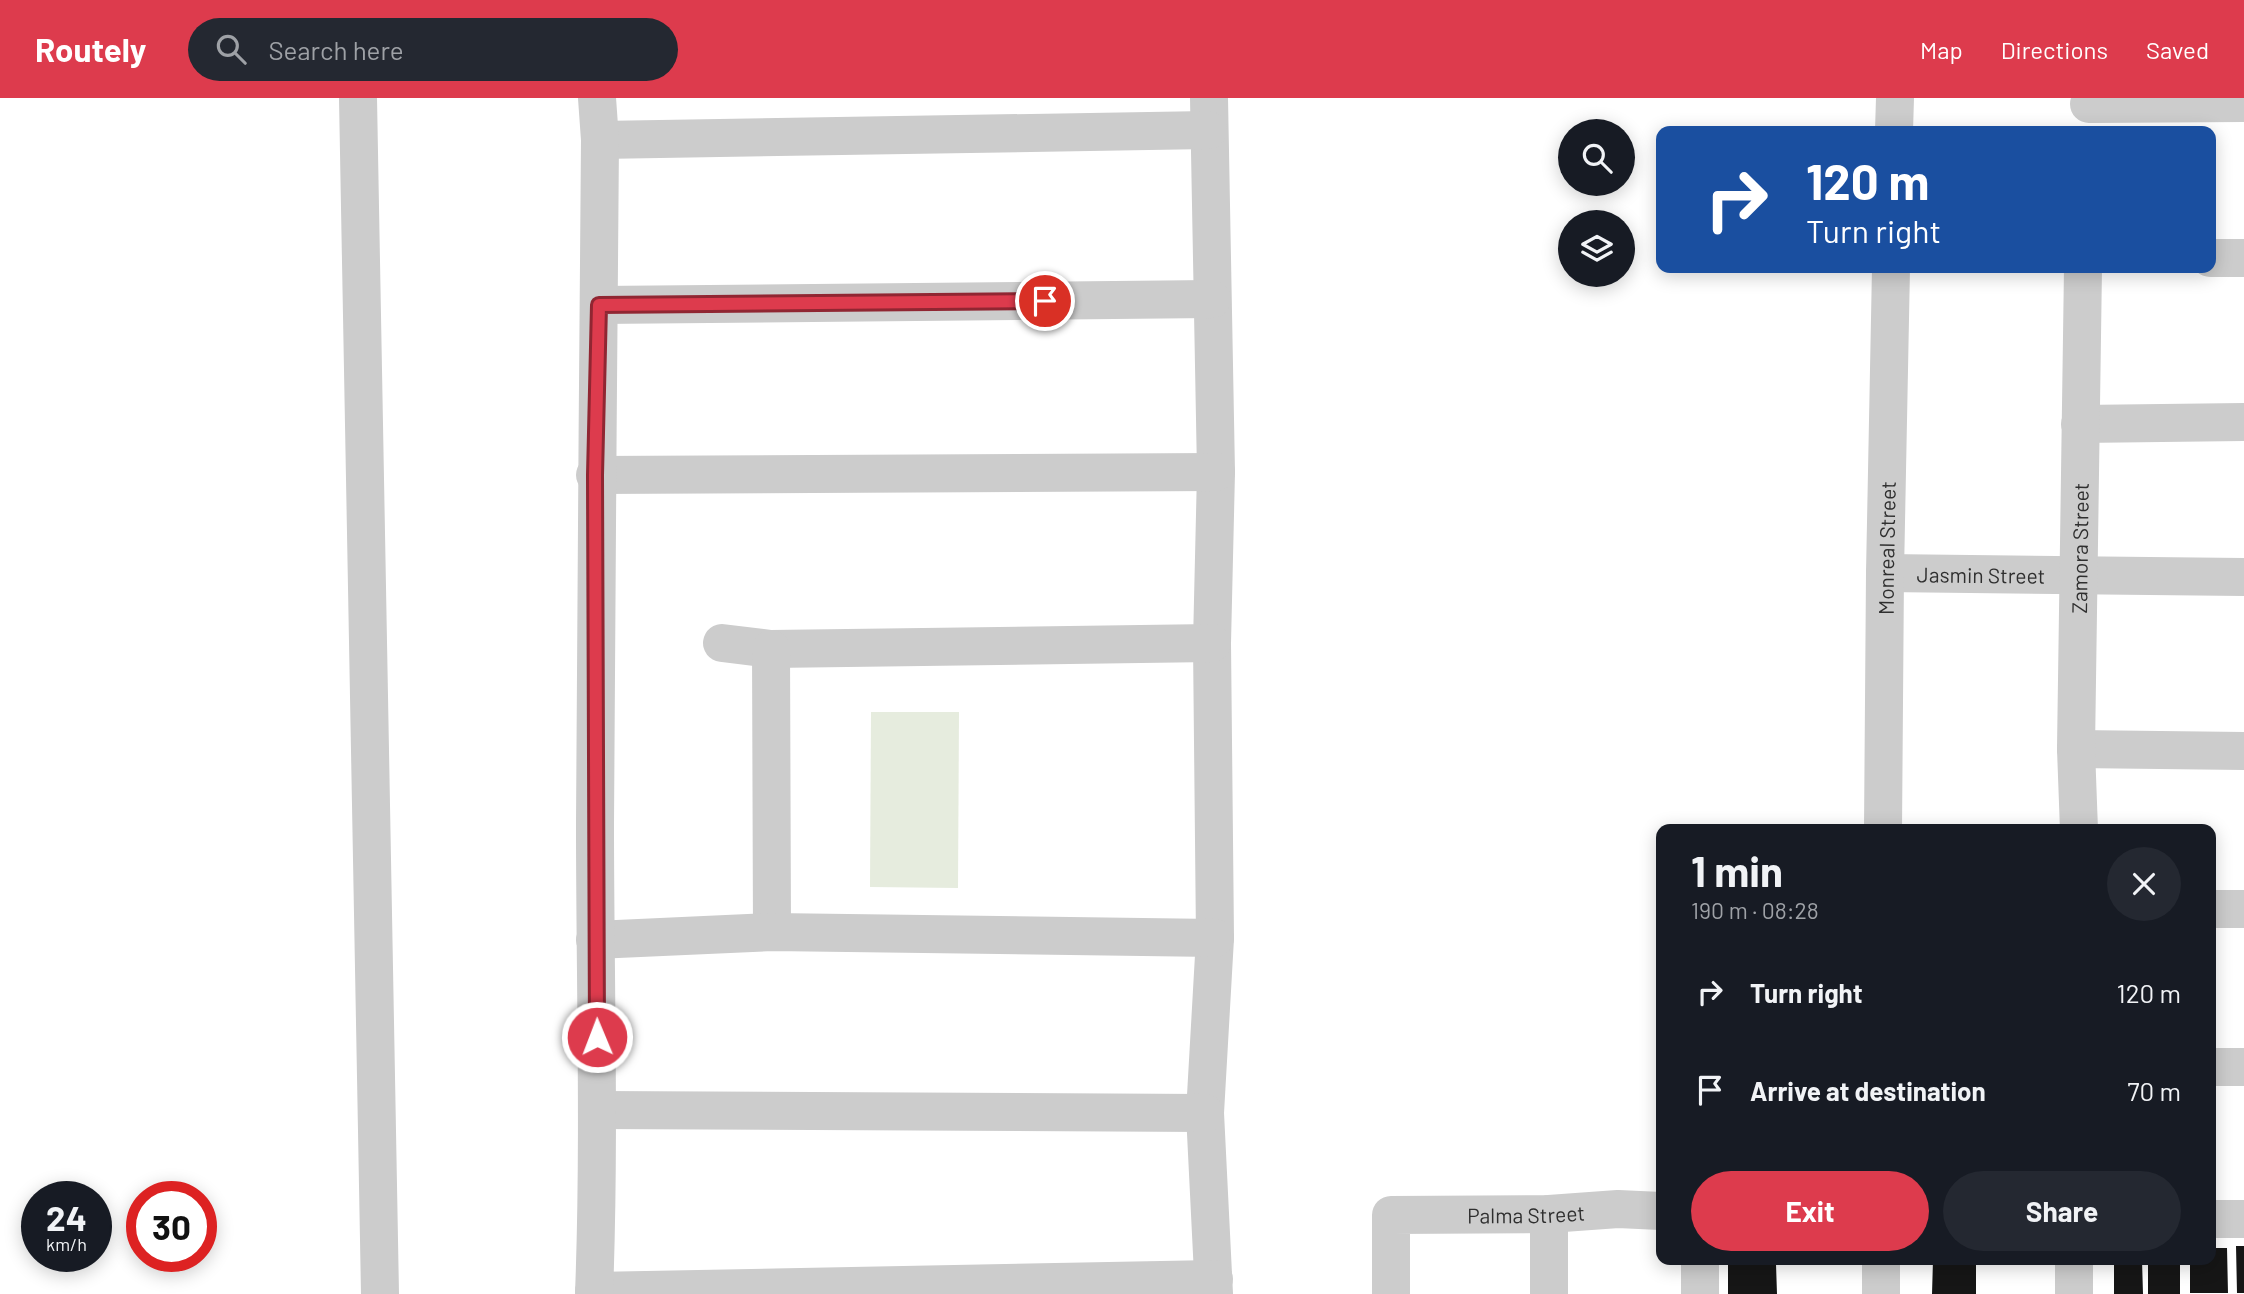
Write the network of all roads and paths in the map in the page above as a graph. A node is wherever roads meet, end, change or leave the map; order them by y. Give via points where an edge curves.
1 (358, 98) edge
2 (597, 98) edge
3 (1895, 98) edge
4 (2244, 103) edge
5 (2088, 111) edge
6 (1208, 114) edge
7 (1894, 126) edge
8 (600, 140) junction
9 (2216, 258) edge
10 (2244, 258) edge
11 (1891, 273) edge
12 (2083, 273) edge
13 (1212, 299) junction
14 (599, 305) junction
15 (2244, 422) edge
16 (2080, 424) junction
17 (1216, 472) junction
18 (595, 475) junction
19 (1885, 573) junction
20 (2078, 575) junction
21 (2244, 577) edge
22 (722, 643) dead end
23 (1212, 643) junction
24 (771, 649) junction
25 (2076, 749) junction
26 (2244, 751) edge
27 (1883, 824) edge
28 (2079, 824) edge
29 (2216, 909) edge
30 (2244, 909) edge
31 (772, 932) junction
32 (1215, 938) junction
33 (595, 940) junction
34 (2244, 1066) edge
35 (2216, 1067) edge
36 (598, 1110) junction
37 (1205, 1113) junction
38 (1656, 1211) edge
39 (1549, 1214) junction
40 (2216, 1219) edge
41 (2244, 1219) edge
42 (1700, 1265) edge
43 (1881, 1265) edge
44 (2074, 1265) edge
45 (1214, 1287) edge
46 (594, 1293) edge
47 (380, 1294) edge
48 (1391, 1294) edge
49 (1549, 1294) edge
50 (1700, 1294) edge
51 (1881, 1294) edge
52 (2074, 1294) edge

1 - 47 street
2 - 8 street
3 - 7 street
4 - 5 street
6 - 8 street
6 - 13 street
8 - 14 street
9 - 10 street
11 - 19 street, Monreal Street
12 - 16 street, Zamora Street
13 - 14 street
13 - 17 street
14 - 18 street
15 - 16 street
16 - 20 street, Zamora Street
17 - 18 street
17 - 23 street
18 - 33 street
19 - 20 street, Jasmin Street
19 - 27 street, Monreal Street
20 - 21 street, Jasmin Street
20 - 25 street, Zamora Street
22 - 24 street
23 - 24 street
23 - 32 street
24 - 31 street
25 - 26 street
25 - 28 street, Zamora Street
29 - 30 street
31 - 32 street
31 - 33 street
32 - 37 street
33 - 36 street
34 - 35 street
36 - 37 street
36 - 46 street
37 - 45 street
38 - 39 street, Palma Street
39 - 48 street, Palma Street via 1391,1215
39 - 49 street
40 - 41 street
42 - 50 street
43 - 51 street
44 - 52 street
45 - 46 street

